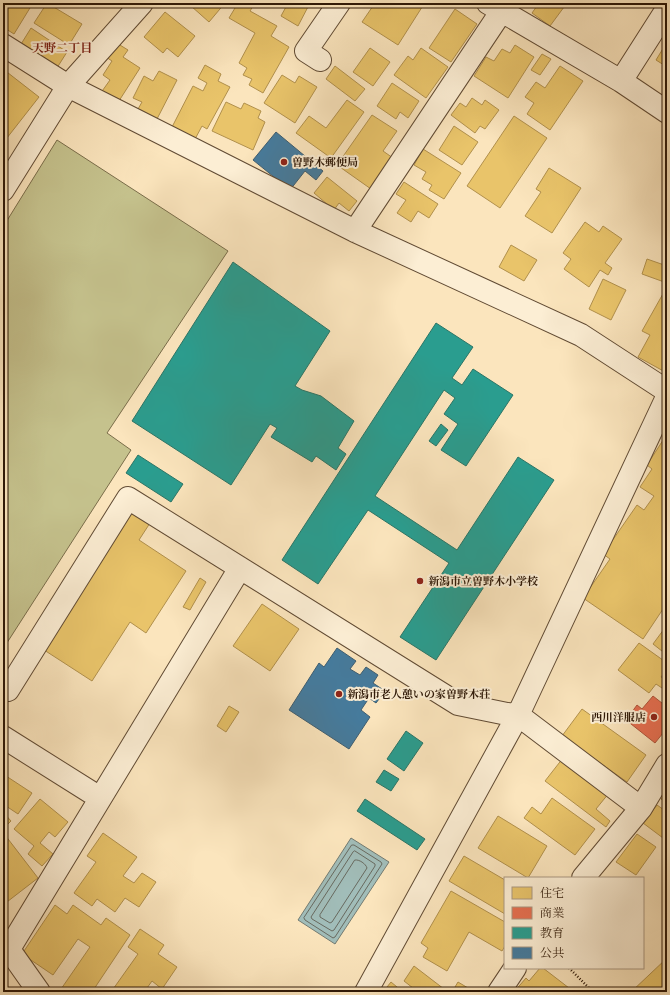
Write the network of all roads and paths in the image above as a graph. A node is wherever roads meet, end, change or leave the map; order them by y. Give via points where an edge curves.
1 (142, 3) edge
2 (339, 3) edge
3 (499, 6) edge
4 (667, 9) edge
5 (3, 45) edge
6 (320, 60) dead end
7 (621, 82) junction
8 (68, 86) junction
9 (667, 112) edge
10 (3, 190) edge
11 (355, 231) junction
12 (667, 391) edge
13 (667, 397) edge
14 (240, 568) junction
15 (8, 690) dead end
16 (518, 715) junction
17 (3, 737) edge
18 (667, 765) edge
19 (100, 798) junction
20 (641, 808) junction
21 (584, 877) edge
22 (6, 945) edge
23 (513, 969) edge
24 (570, 969) edge
25 (39, 992) edge
26 (366, 992) edge
27 (499, 992) edge
28 (593, 992) edge

1 - 8 street
2 - 6 street via 306,51
3 - 7 street
3 - 11 street
4 - 7 street
5 - 8 street
7 - 9 street
8 - 10 street
8 - 11 street
11 - 12 street via 581,335
13 - 16 street
14 - 15 street via 128,498
14 - 16 street via 458,704
14 - 19 street
16 - 20 street
16 - 26 street
17 - 19 street
18 - 20 street
19 - 22 street
20 - 21 street
22 - 25 street
23 - 27 street
24 - 28 path

